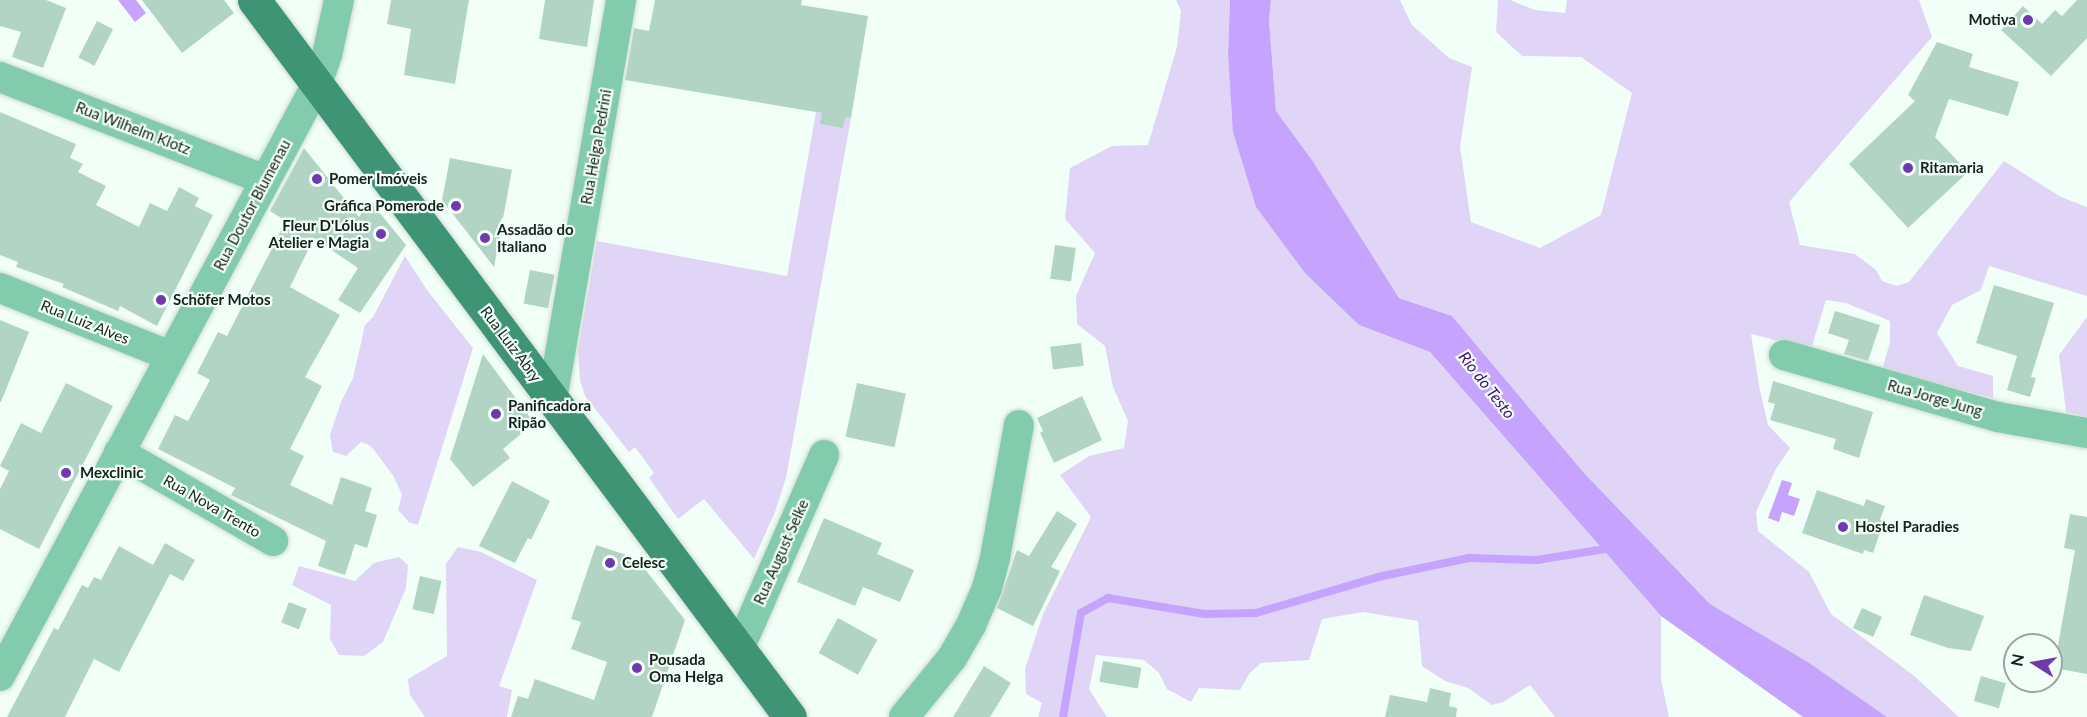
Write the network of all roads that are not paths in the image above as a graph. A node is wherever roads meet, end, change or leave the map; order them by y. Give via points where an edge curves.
1 (254, 0) edge
2 (339, 0) edge
3 (621, 0) edge
4 (0, 77) edge
5 (317, 84) junction
6 (265, 180) junction
7 (0, 288) edge
8 (1784, 355) dead end
9 (171, 356) junction
10 (552, 400) junction
11 (1019, 425) dead end
12 (2087, 433) edge
13 (119, 452) junction
14 (824, 455) dead end
15 (273, 542) dead end
16 (739, 649) junction
17 (0, 676) edge
18 (790, 717) edge
19 (904, 717) edge

1 - 5 main road, Rua Luiz Abry
2 - 5 street, Rua Doutor Blumenau
3 - 10 street, Rua Helga Pedrini
4 - 6 street, Rua Wilhelm Klotz
5 - 6 street, Rua Doutor Blumenau
5 - 10 main road, Rua Luiz Abry
6 - 9 street, Rua Doutor Blumenau
7 - 9 street, Rua Luiz Alves
8 - 12 street, Rua Jorge Jung via 1998,417
9 - 13 street, Rua Doutor Blumenau
10 - 16 main road, Rua Luiz Abry
11 - 19 street via 987,588 972,625 952,658
13 - 15 street, Rua Nova Trento
13 - 17 street, Rua Doutor Blumenau
14 - 16 street, Rua August Selke
16 - 18 main road, Rua Luiz Abry

